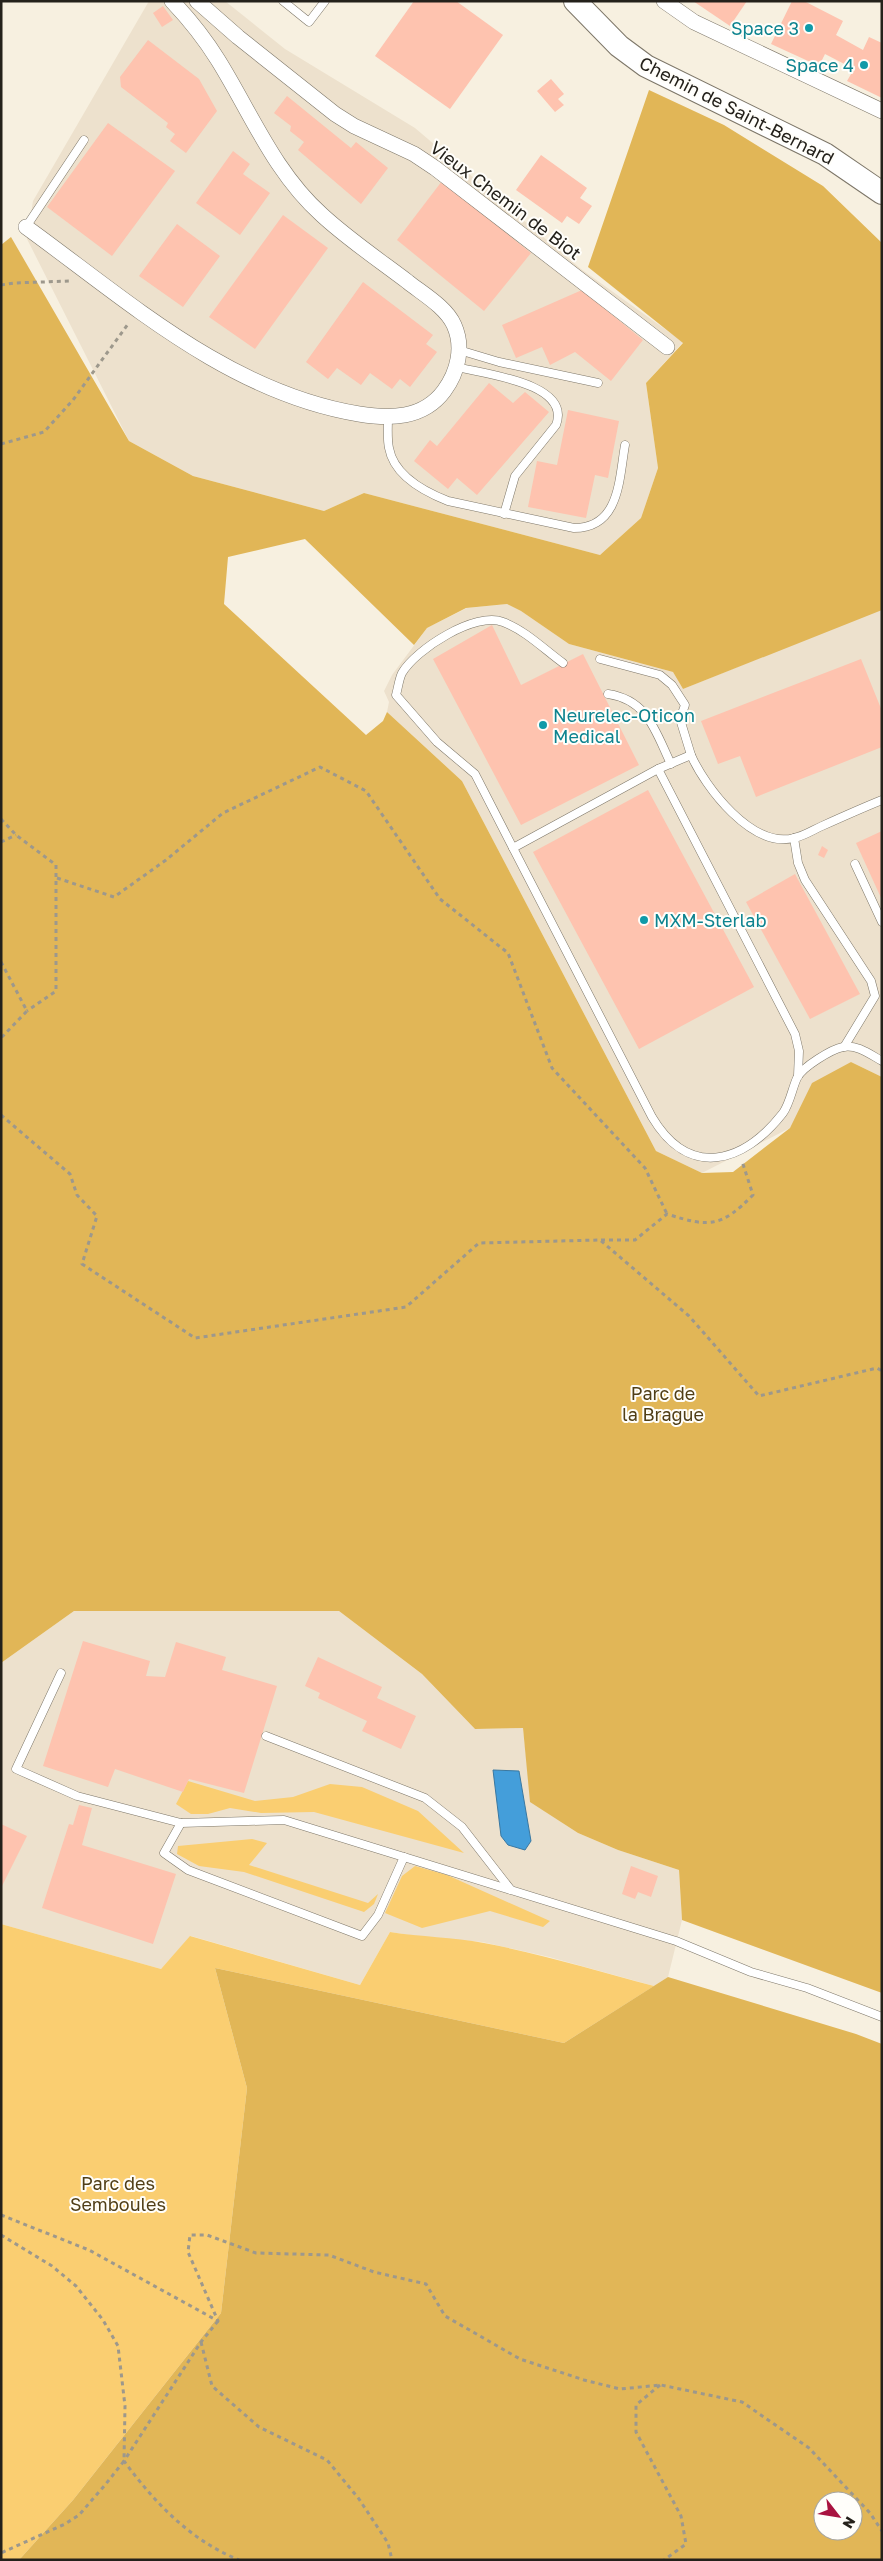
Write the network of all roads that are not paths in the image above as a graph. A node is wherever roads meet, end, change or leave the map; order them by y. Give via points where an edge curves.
1 (172, 1) edge
2 (197, 1) edge
3 (283, 1) edge
4 (325, 1) edge
5 (575, 1) edge
6 (664, 1) edge
7 (882, 112) edge
8 (84, 140) dead end
9 (882, 193) edge
10 (26, 226) joint
11 (667, 347) dead end
12 (459, 350) junction
13 (457, 367) junction
14 (598, 383) dead end
15 (388, 417) junction
16 (625, 445) dead end
17 (504, 514) junction
18 (600, 660) dead end
19 (563, 663) dead end
20 (608, 694) dead end
21 (690, 755) junction
22 (671, 764) junction
23 (658, 769) junction
24 (882, 800) edge
25 (794, 838) junction
26 (513, 848) junction
27 (855, 864) dead end
28 (882, 922) edge
29 (844, 1047) junction
30 (882, 1061) edge
31 (798, 1076) junction
32 (61, 1672) dead end
33 (266, 1736) dead end
34 (181, 1824) junction
35 (404, 1857) junction
36 (512, 1890) junction
37 (882, 2017) edge

1 - 12 street via 217,58 264,142 296,188 321,214 445,312 454,324
2 - 11 street, Vieux Chemin de Biot via 238,38 335,114 442,172
3 - 4 lane via 309,22
5 - 9 main road, Chemin de Saint-Bernard via 619,46 646,66 825,154
6 - 7 street via 694,22
8 - 10 lane
10 - 15 street via 203,354 235,372 274,390 340,411
12 - 13 street
12 - 14 lane
13 - 15 street via 443,392 426,407 412,414
13 - 17 lane via 528,385 551,397 557,405 556,425 515,476
15 - 17 lane via 389,450 395,462 415,484 448,501
16 - 17 lane via 615,501 603,520 594,526 574,528
18 - 21 lane via 660,675 672,685 685,705 680,719
19 - 26 lane via 521,633 496,620 437,639 402,674 396,695 437,742 475,774
20 - 22 lane via 622,696 646,714
21 - 22 lane
21 - 25 lane via 714,795 743,822 763,834
22 - 23 lane
23 - 26 lane
23 - 31 lane via 795,1034 799,1050
24 - 25 lane
25 - 29 lane via 805,880 871,981 875,996
26 - 31 lane via 663,1135 679,1148 706,1159 739,1151 756,1140 784,1111
27 - 28 lane
29 - 30 lane via 858,1049
29 - 31 lane via 818,1059
32 - 34 lane via 16,1769 78,1796
33 - 36 lane via 425,1798 462,1827
34 - 35 lane via 284,1820
34 - 35 lane via 164,1853 188,1870 362,1936 378,1915
35 - 36 lane
36 - 37 lane via 676,1941 751,1972 807,1988

